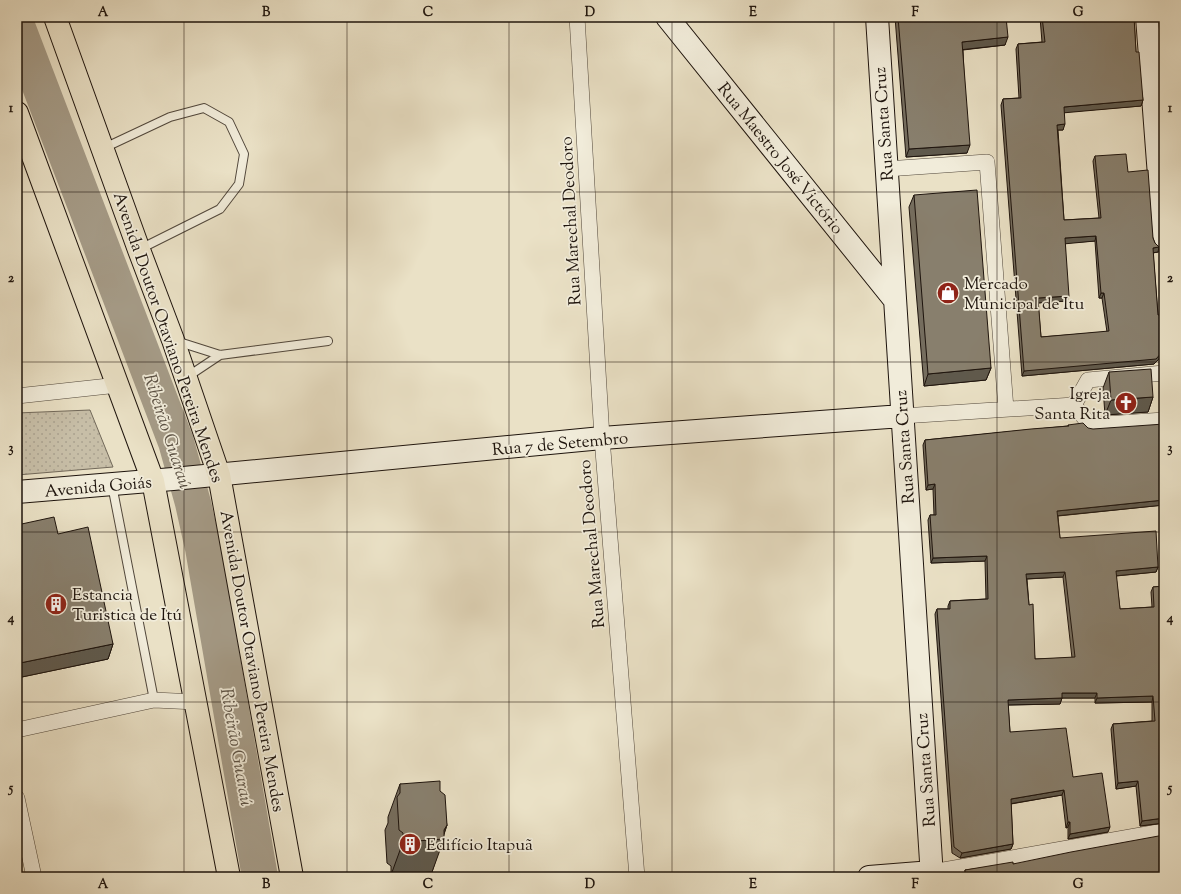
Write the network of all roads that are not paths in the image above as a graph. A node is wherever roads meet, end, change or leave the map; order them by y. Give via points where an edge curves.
1 (55, 17) edge
2 (577, 17) edge
3 (667, 17) edge
4 (877, 17) edge
5 (1147, 17) edge
6 (17, 113) edge
7 (102, 149) junction
8 (886, 169) junction
9 (1164, 242) edge
10 (139, 250) junction
11 (894, 299) junction
12 (173, 340) junction
13 (328, 341) dead end
14 (220, 354) junction
15 (1164, 373) edge
16 (186, 378) junction
17 (118, 385) junction
18 (17, 396) edge
19 (1074, 405) junction
20 (1006, 409) junction
21 (902, 416) junction
22 (1164, 420) edge
23 (602, 438) junction
24 (212, 475) junction
25 (163, 480) junction
26 (112, 484) junction
27 (17, 492) edge
28 (154, 700) junction
29 (196, 702) junction
30 (17, 730) edge
31 (17, 798) edge
32 (1164, 831) edge
33 (932, 875) edge
34 (34, 877) edge
35 (229, 877) edge
36 (292, 877) edge
37 (636, 877) edge
38 (869, 877) edge

1 - 7 main road, Avenida Doutor Otaviano Pereira Mendes
2 - 23 street, Rua Marechal Deodoro
3 - 11 street, Rua Maestro José Victório
4 - 8 street, Rua Santa Cruz
5 - 9 street
6 - 17 main road
7 - 10 main road, Avenida Doutor Otaviano Pereira Mendes
7 - 10 lane via 170,117 204,108 229,122 244,154 239,184 220,209
8 - 11 street, Rua Santa Cruz
8 - 20 street via 987,162
10 - 12 main road, Avenida Doutor Otaviano Pereira Mendes
11 - 21 street, Rua Santa Cruz
12 - 14 lane
12 - 16 main road, Avenida Doutor Otaviano Pereira Mendes
13 - 14 lane
14 - 16 lane
15 - 19 street via 1088,380
16 - 24 main road, Avenida Doutor Otaviano Pereira Mendes
17 - 18 street
17 - 25 main road
19 - 20 street
19 - 22 street via 1090,425
20 - 21 street
21 - 23 street, Rua 7 de Setembro
21 - 33 street, Rua Santa Cruz
23 - 24 street, Rua 7 de Setembro
23 - 37 street, Rua Marechal Deodoro
24 - 25 street, Avenida Goiás
24 - 36 main road, Avenida Doutor Otaviano Pereira Mendes
25 - 26 street, Avenida Goiás
25 - 29 main road
26 - 27 street, Avenida Goiás
26 - 28 lane
28 - 29 street
28 - 30 street
29 - 35 main road
31 - 34 street
32 - 33 street
33 - 38 street

